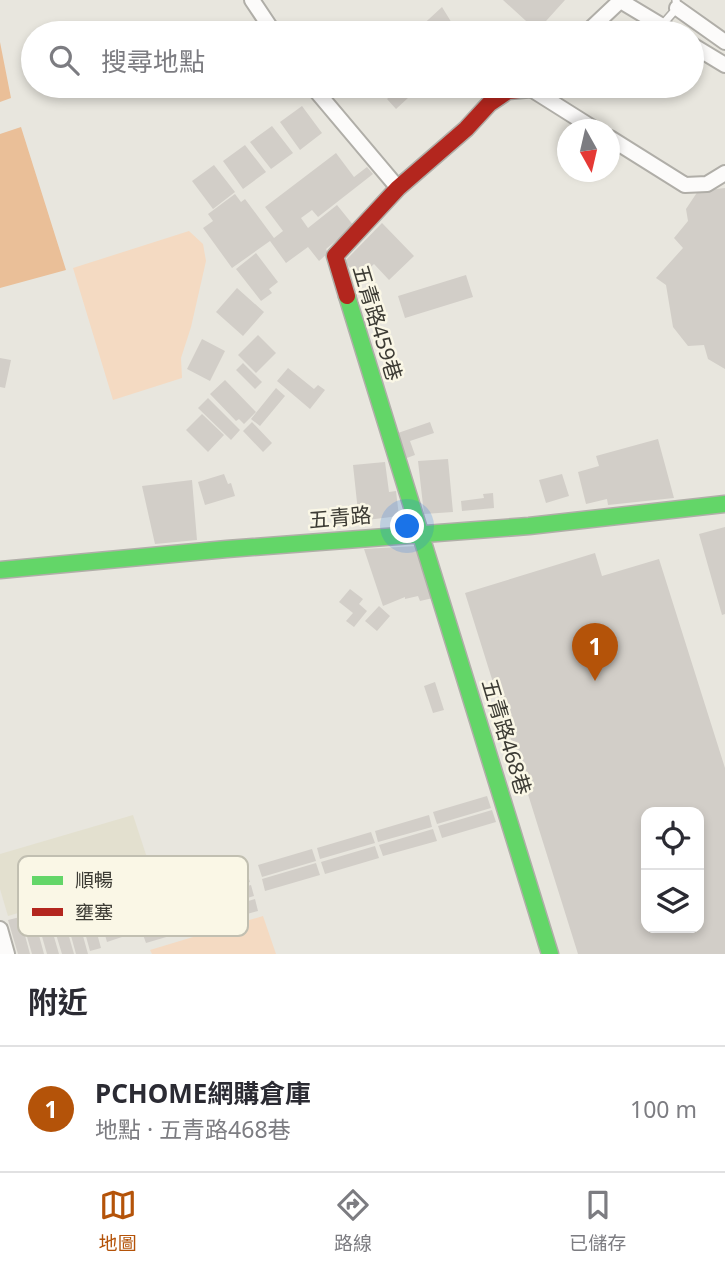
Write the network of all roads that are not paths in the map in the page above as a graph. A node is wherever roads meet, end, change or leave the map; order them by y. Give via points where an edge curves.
1 (252, 0) edge
2 (619, 1) edge
3 (676, 4) edge
4 (266, 21) edge
5 (598, 21) edge
6 (653, 21) edge
7 (671, 21) edge
8 (698, 21) edge
9 (704, 26) edge
10 (725, 42) edge
11 (704, 52) edge
12 (725, 65) edge
13 (322, 98) edge
14 (498, 98) edge
15 (549, 98) edge
16 (580, 119) edge
17 (620, 144) edge
18 (725, 173) edge
19 (398, 188) junction
20 (725, 504) edge
21 (421, 533) junction
22 (0, 570) edge
23 (0, 929) edge
24 (7, 954) edge
25 (550, 954) edge

1 - 4 street
2 - 5 street
2 - 6 street
3 - 7 lane
3 - 8 street
9 - 10 street
11 - 12 street
13 - 19 street
14 - 19 street, 五青路459巷
15 - 16 street
17 - 18 street via 685,185 707,184
19 - 21 street, 五青路459巷 via 335,256
20 - 21 street, 五青路
21 - 22 street, 五青路
21 - 25 street, 五青路468巷
23 - 24 street

